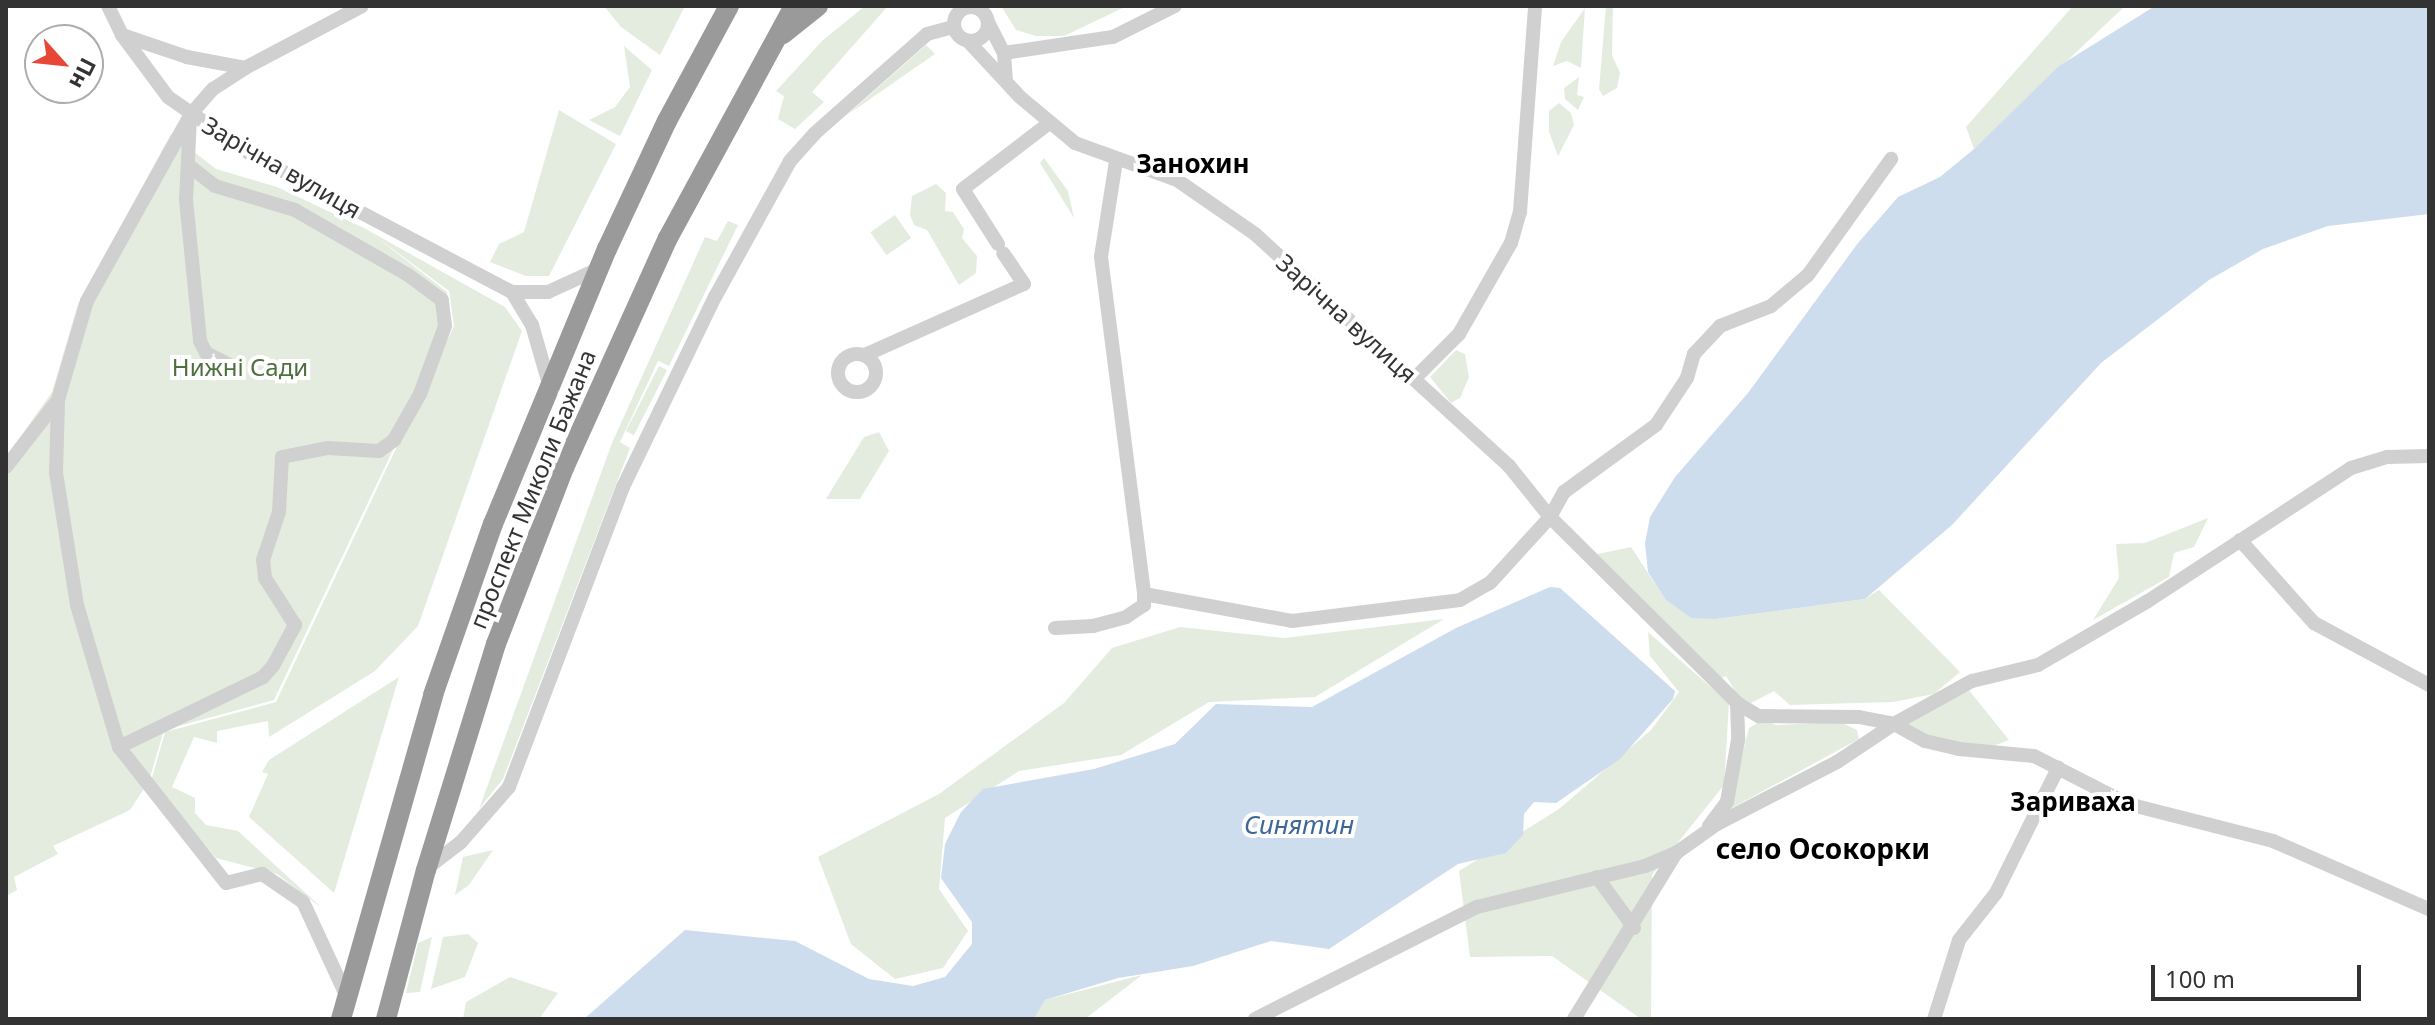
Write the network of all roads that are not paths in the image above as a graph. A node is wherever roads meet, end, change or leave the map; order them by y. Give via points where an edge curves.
1 (108, 6) edge
2 (362, 6) edge
3 (715, 6) edge
4 (729, 6) edge
5 (794, 6) edge
6 (818, 6) edge
7 (1175, 6) edge
8 (1535, 6) edge
9 (970, 7) edge
10 (989, 24) junction
11 (954, 27) junction
12 (122, 35) junction
13 (774, 41) junction
14 (968, 41) junction
15 (1004, 53) junction
16 (696, 62) junction
17 (245, 68) junction
18 (1006, 81) junction
19 (191, 114) junction
20 (1048, 124) junction
21 (1891, 159) dead end
22 (1116, 161) junction
23 (189, 166) junction
24 (598, 269) junction
25 (512, 292) junction
26 (865, 355) dead end
27 (228, 364) dead end
28 (1414, 379) junction
29 (549, 384) junction
30 (58, 400) junction
31 (2429, 456) edge
32 (6, 467) edge
33 (1550, 517) junction
34 (2240, 540) junction
35 (1144, 594) junction
36 (1055, 628) dead end
37 (2429, 685) edge
38 (1737, 703) junction
39 (1894, 724) junction
40 (119, 747) junction
41 (2058, 768) junction
42 (1703, 832) junction
43 (1676, 853) junction
44 (426, 870) junction
45 (1597, 877) junction
46 (2429, 909) edge
47 (1634, 928) junction
48 (346, 995) junction
49 (341, 1019) edge
50 (386, 1019) edge
51 (1255, 1019) edge
52 (1574, 1019) edge
53 (1934, 1019) edge

1 - 12 street
2 - 17 street, Зарічна вулиця
3 - 16 highway
4 - 16 highway, проспект Миколи Бажана
5 - 13 highway, проспект Миколи Бажана
6 - 13 highway
7 - 15 street via 1113,37
8 - 28 street via 1520,212 1511,243 1459,334
9 - 10 street via 985,13
9 - 11 street via 958,14
10 - 14 street via 983,37
10 - 15 street
11 - 14 street, Зарічна вулиця
11 - 44 street via 927,34 790,161 715,297 623,487 509,787 461,842
12 - 17 street via 187,57
12 - 19 street via 168,97
13 - 44 highway, проспект Миколи Бажана via 668,238 564,468 496,644
14 - 18 street, Зарічна вулиця
15 - 18 street
16 - 24 highway, проспект Миколи Бажана
17 - 19 street, Зарічна вулиця via 213,89
18 - 20 street, Зарічна вулиця
19 - 23 street
19 - 25 street, Зарічна вулиця via 250,154
19 - 30 street via 87,301
20 - 22 street, Зарічна вулиця
20 - 26 street via 963,189 1024,284
21 - 33 street via 1808,275 1771,306 1720,326 1694,354 1687,378 1656,425 1564,492
22 - 28 street, Зарічна вулиця via 1177,180 1226,209
22 - 35 street via 1101,257
23 - 27 street via 187,211 200,341 206,353
23 - 40 street via 215,186 295,210 408,275 442,300 445,326 413,408 394,440 379,451 328,448 282,457 279,512 263,560 265,578 295,625 273,666 263,677
24 - 25 street via 548,292
24 - 29 highway, проспект Миколи Бажана
25 - 29 street via 532,325
28 - 33 street, Зарічна вулиця via 1509,466
29 - 48 highway, проспект Миколи Бажана via 433,695
30 - 32 street
30 - 40 street via 56,473 77,605
31 - 34 street via 2387,457 2351,468
33 - 35 street via 1490,583 1460,600 1292,621
33 - 38 street, Зарічна вулиця
34 - 37 street via 2314,623
34 - 39 street via 2038,665 1972,681
35 - 36 street via 1144,605 1126,617
38 - 39 street via 1759,716 1859,717
38 - 42 street via 1738,740 1727,802
39 - 41 street via 1925,741 2034,756
39 - 42 street via 1837,762
40 - 48 street via 226,883 262,874 303,902
41 - 46 street via 2128,804 2273,841
41 - 53 street via 1996,893 1959,940
42 - 43 street
43 - 45 street
43 - 47 street
44 - 50 highway, проспект Миколи Бажана
45 - 47 street
45 - 51 street via 1477,907
47 - 52 street
48 - 49 highway, проспект Миколи Бажана

